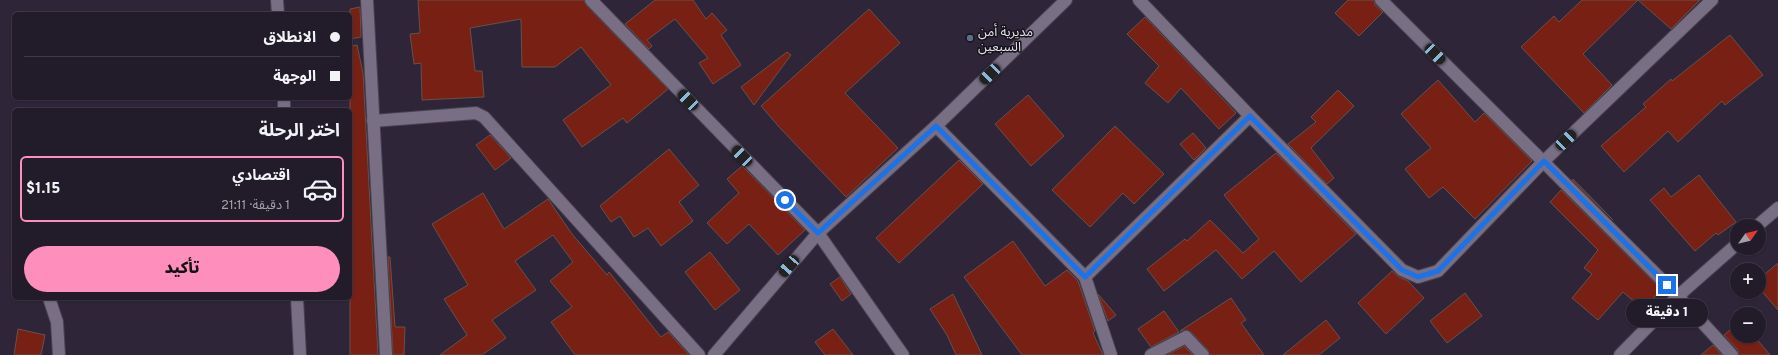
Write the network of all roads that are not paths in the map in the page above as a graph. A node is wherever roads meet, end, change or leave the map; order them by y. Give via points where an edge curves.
1 (277, 0) edge
2 (367, 0) edge
3 (591, 0) edge
4 (1066, 0) edge
5 (1139, 0) edge
6 (1381, 0) edge
7 (1712, 0) edge
8 (278, 12) edge
9 (1250, 116) junction
10 (373, 121) junction
11 (936, 126) junction
12 (1544, 161) junction
13 (1778, 208) edge
14 (1765, 219) edge
15 (818, 233) junction
16 (1730, 250) edge
17 (1085, 277) junction
18 (1678, 296) junction
19 (51, 300) edge
20 (297, 300) edge
21 (59, 355) edge
22 (300, 355) edge
23 (386, 355) edge
24 (699, 355) edge
25 (714, 355) edge
26 (903, 355) edge
27 (1111, 355) edge
28 (1151, 355) edge
29 (1203, 355) edge
30 (1620, 355) edge
31 (1732, 355) edge

1 - 8 street
2 - 10 street
3 - 15 street
4 - 11 street
5 - 9 street
6 - 12 street
7 - 12 street
9 - 12 street via 1402,270 1418,277 1438,271
9 - 17 street
10 - 23 street
10 - 24 street via 476,113 484,117
11 - 15 street
11 - 17 street
12 - 18 street
13 - 14 street
15 - 25 street
15 - 26 street
16 - 18 street
17 - 27 street
18 - 30 street
18 - 31 street
19 - 21 street via 57,322
20 - 22 street
28 - 29 street via 1186,337

